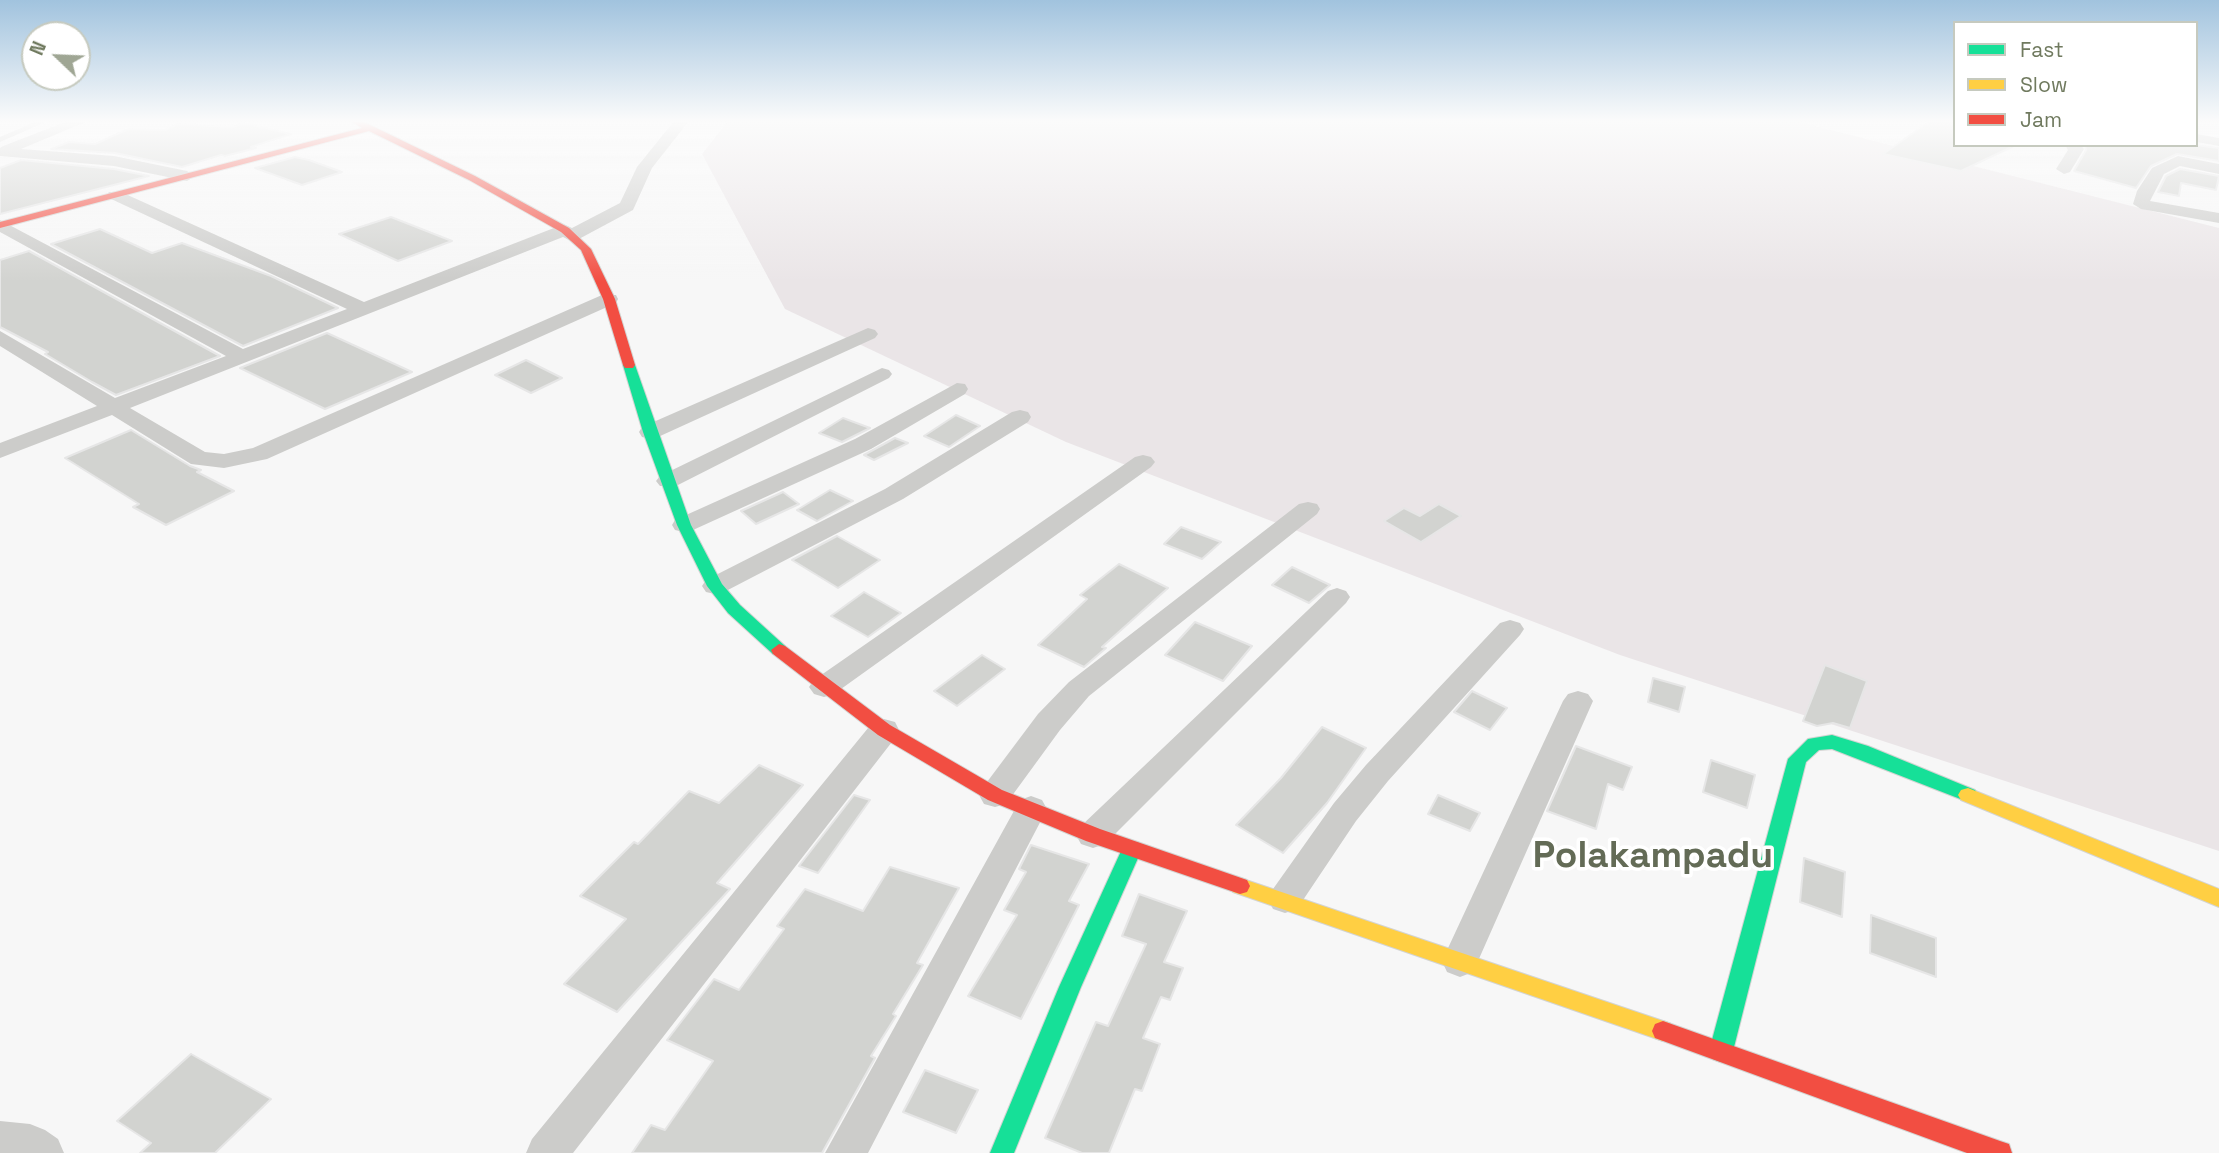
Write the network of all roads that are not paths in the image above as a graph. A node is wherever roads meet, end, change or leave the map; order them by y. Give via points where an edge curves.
1 (181, 175) edge
2 (191, 175) edge
3 (464, 175) edge
4 (641, 175) edge
5 (2156, 175) edge
6 (187, 176) junction
7 (115, 195) junction
8 (2219, 218) edge
9 (0, 225) edge
10 (568, 233) junction
11 (610, 299) junction
12 (363, 309) junction
13 (867, 334) dead end
14 (0, 337) edge
15 (242, 356) junction
16 (883, 374) dead end
17 (957, 389) dead end
18 (111, 407) junction
19 (1020, 417) dead end
20 (650, 432) junction
21 (0, 451) edge
22 (1143, 462) dead end
23 (668, 481) junction
24 (1307, 509) dead end
25 (684, 525) junction
26 (715, 586) junction
27 (1338, 597) dead end
28 (1510, 629) dead end
29 (824, 687) junction
30 (1578, 701) dead end
31 (884, 730) junction
32 (995, 795) junction
33 (1031, 809) junction
34 (1093, 835) junction
35 (1132, 849) junction
36 (2219, 898) edge
37 (1285, 899) junction
38 (1460, 961) junction
39 (1721, 1051) junction
40 (0, 1141) edge
41 (43, 1153) edge
42 (547, 1153) edge
43 (846, 1153) edge
44 (1002, 1153) edge
45 (2000, 1153) edge

1 - 6 street
2 - 6 main road
3 - 10 main road
4 - 10 street via 627,206
5 - 8 street via 2141,204
6 - 7 main road
7 - 9 main road
7 - 12 street
9 - 15 street
10 - 11 main road via 586,249
10 - 12 street
11 - 18 street via 259,454 224,461 199,459
11 - 20 main road
12 - 15 street
13 - 20 street
14 - 18 street
15 - 18 street
16 - 23 street
17 - 25 street via 863,444
18 - 21 street
19 - 26 street via 894,494
20 - 23 main road
22 - 29 street
23 - 25 main road
24 - 32 street via 1079,689
25 - 26 main road
26 - 29 main road via 762,637
27 - 34 street
28 - 37 street via 1369,783
29 - 31 main road
30 - 38 street
31 - 32 main road
31 - 42 street
32 - 33 main road
33 - 34 main road
33 - 43 street
34 - 35 main road
35 - 37 main road
35 - 44 main road
36 - 39 main road via 1861,751 1832,742 1814,744 1797,760
37 - 38 main road
38 - 39 main road
39 - 45 main road
40 - 41 street via 30,1144

